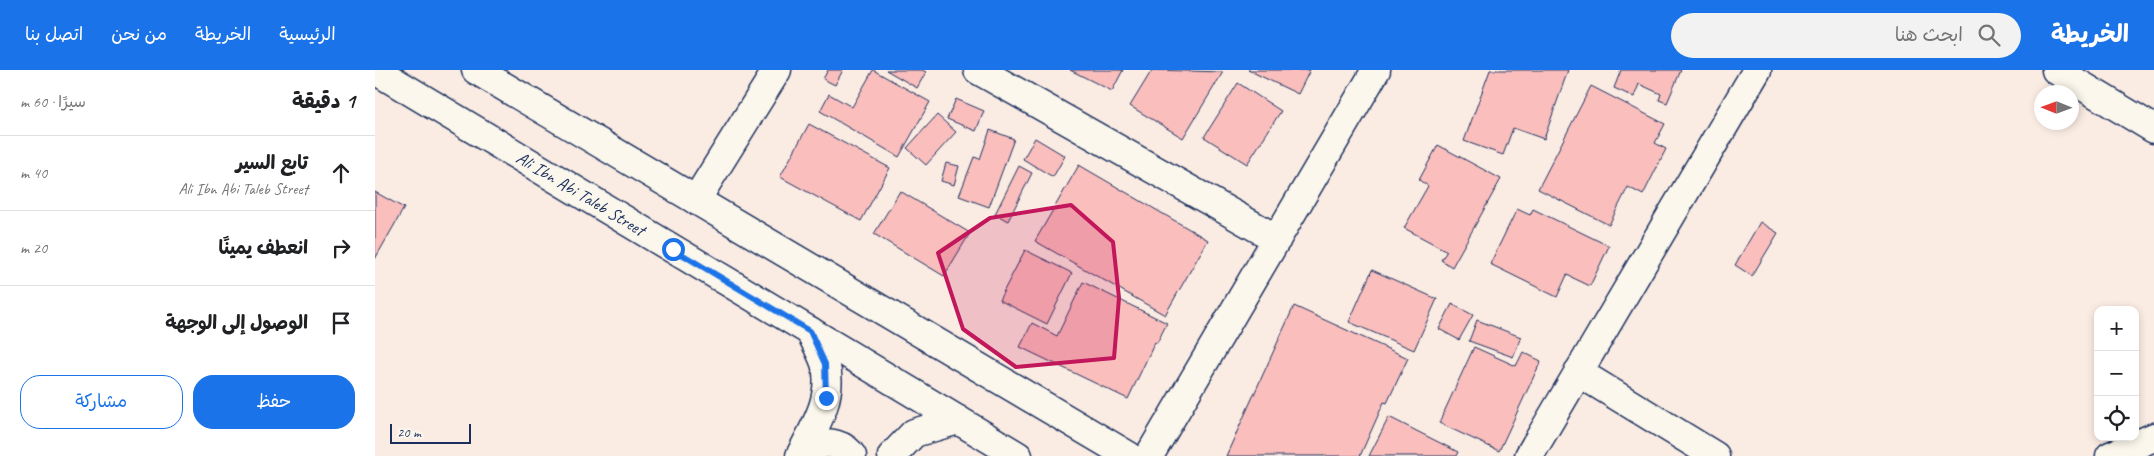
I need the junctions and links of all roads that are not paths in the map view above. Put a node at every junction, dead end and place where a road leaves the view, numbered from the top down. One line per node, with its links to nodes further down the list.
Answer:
1 (375, 70): 11 (street, Ali Ibn Abi Taleb Street)
2 (476, 70): 9 (street)
3 (777, 70): 9 (street)
4 (978, 70): 10 (street)
5 (1376, 70): 10 (street)
6 (1757, 70): 12 (street)
7 (2056, 70): 8 (street)
8 (2154, 129)
9 (696, 200): 19 (street)
10 (1277, 239): 20 (street)
11 (810, 331): 13 (street, Ali Ibn Abi Taleb Street); 15 (street)
12 (1578, 372): 21 (street); 22 (street)
13 (958, 420): 17 (street); 18 (street, Ali Ibn Abi Taleb Street)
14 (2154, 437): 23 (street)
15 (802, 456): 16 (street)
16 (852, 456)
17 (892, 456)
18 (1018, 456)
19 (1129, 456)
20 (1149, 456)
21 (1529, 456)
22 (1715, 456)
23 (2110, 456)

